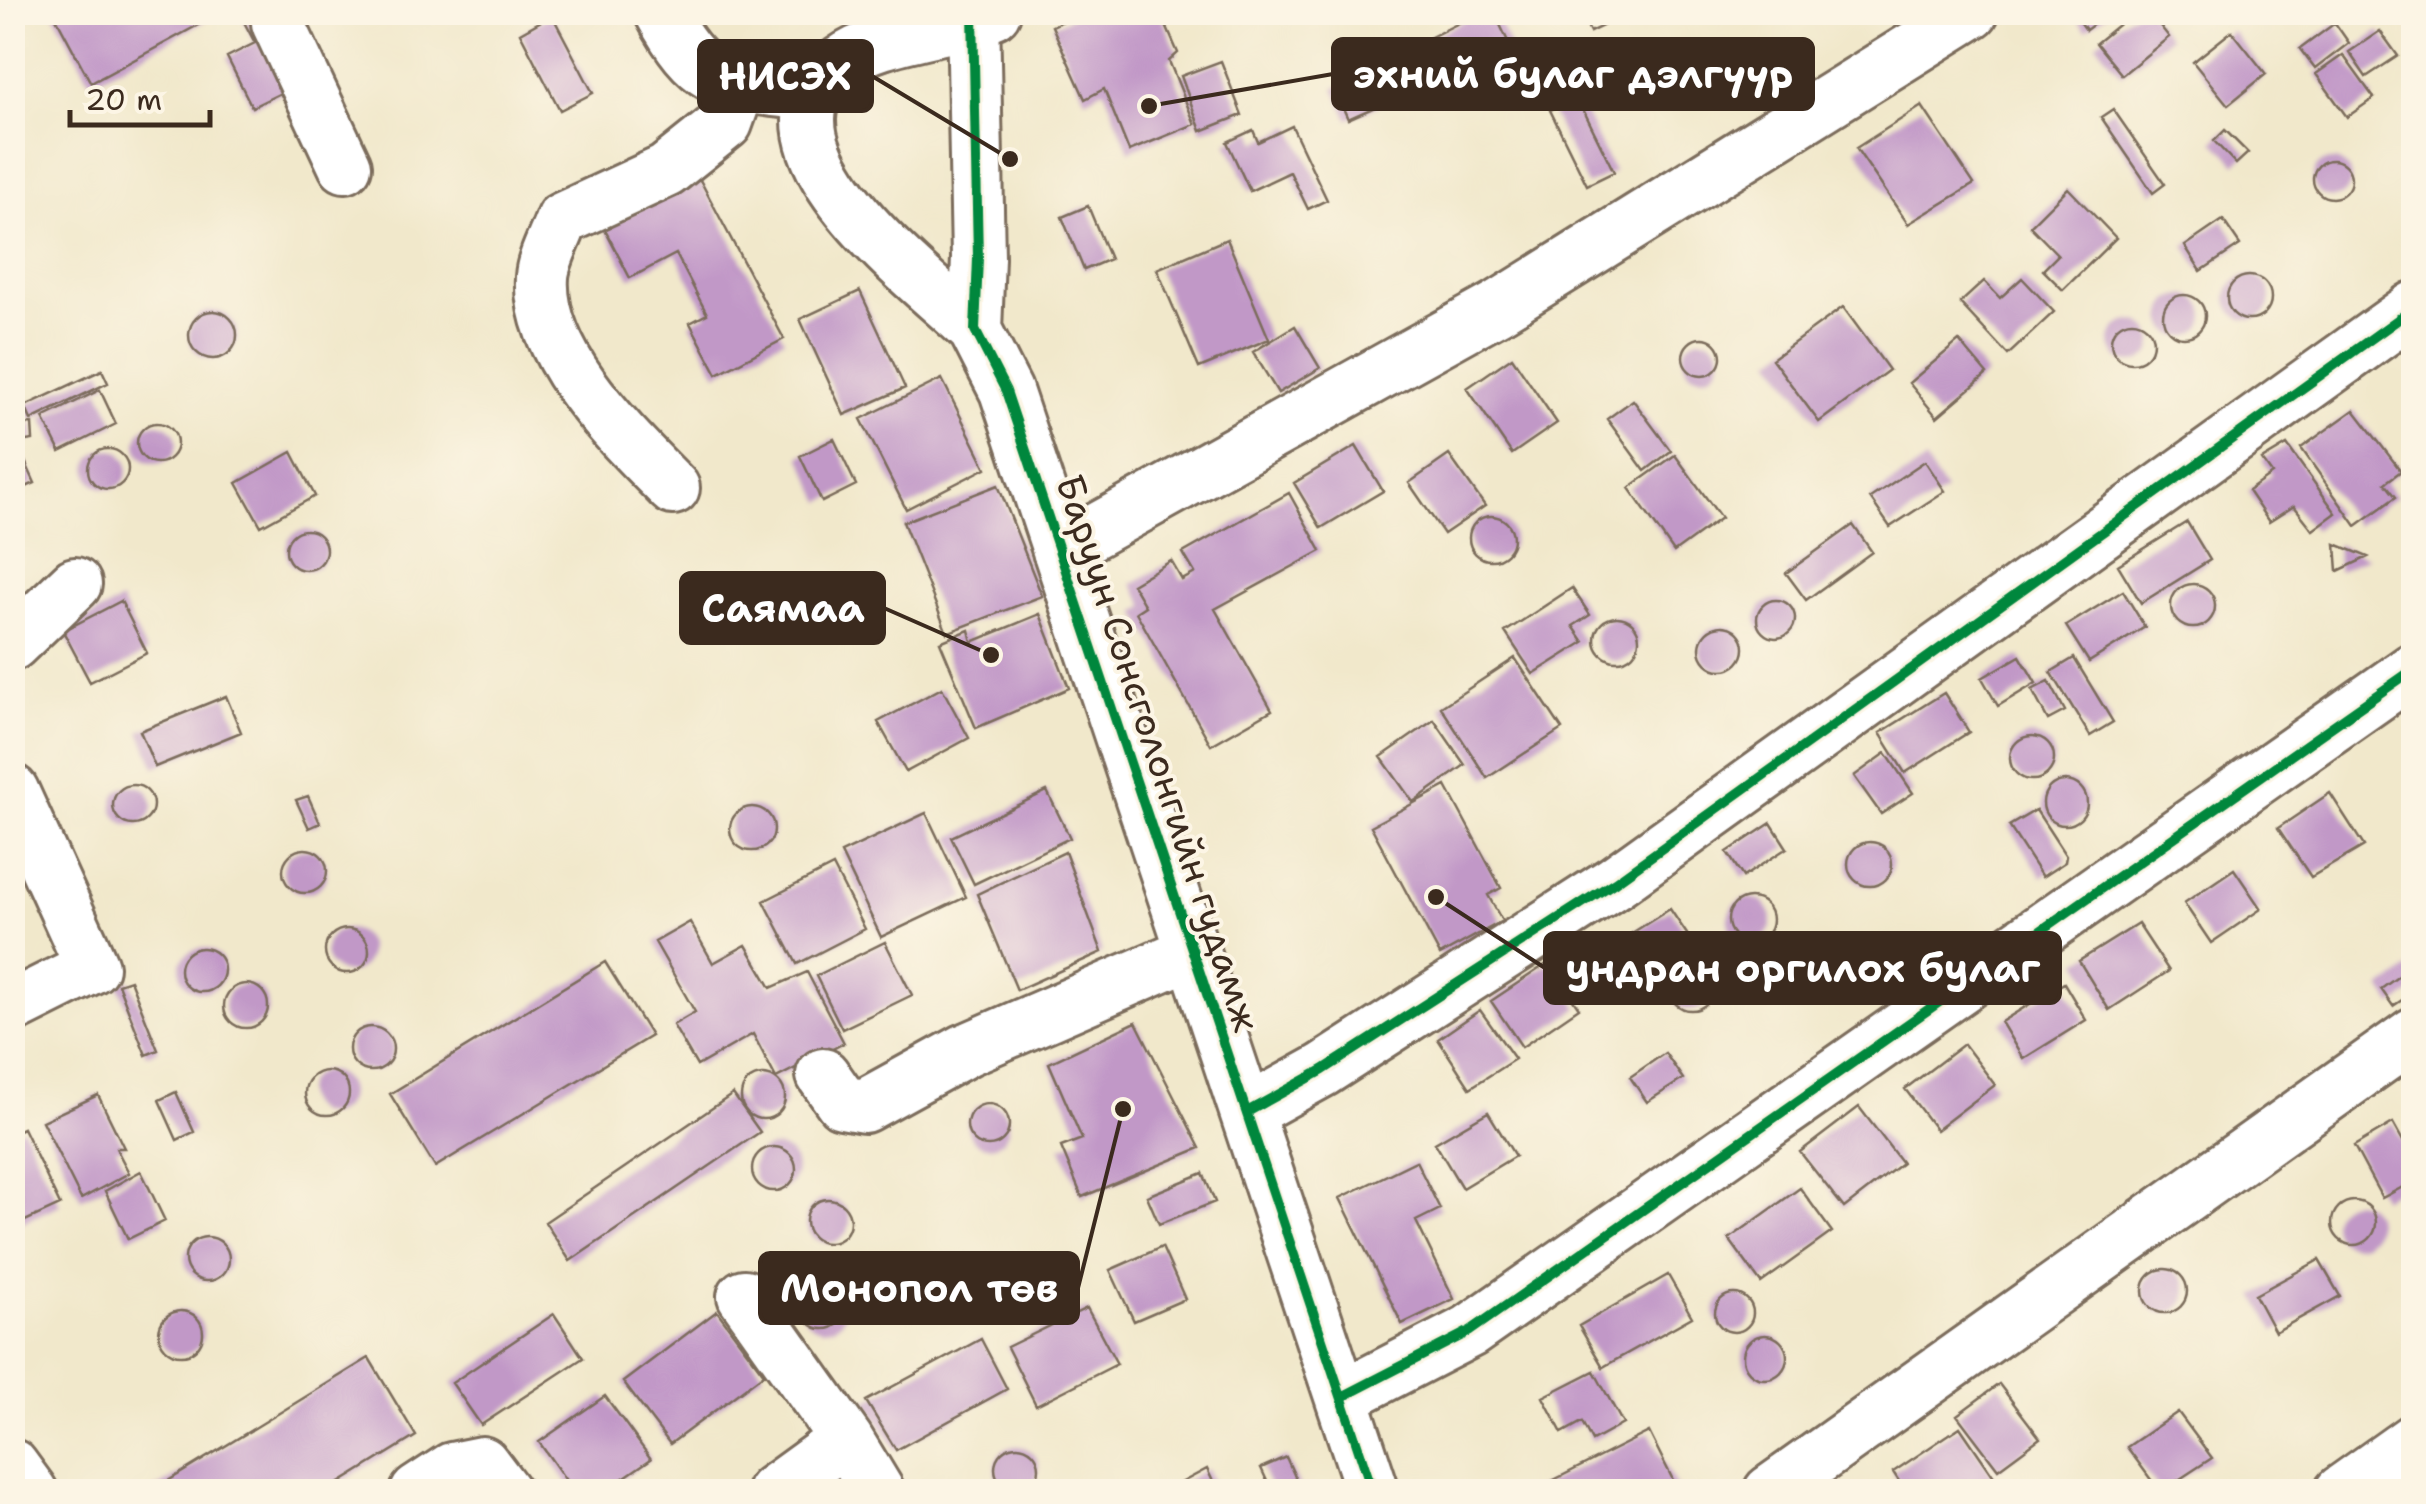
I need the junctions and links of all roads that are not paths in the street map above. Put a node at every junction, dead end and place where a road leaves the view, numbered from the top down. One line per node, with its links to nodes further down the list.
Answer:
1 (282, 12): 7 (street)
2 (662, 12): 5 (street)
3 (1972, 12): 11 (street)
4 (980, 16): 6 (street); 9 (street, Баруун Сонсголонгийн гудамж)
5 (740, 84): 6 (street); 10 (street)
6 (814, 95): 9 (street)
7 (345, 166)
8 (2414, 308): 20 (street)
9 (975, 330): 11 (street, Баруун Сонсголонгийн гудамж)
10 (672, 488)
11 (1059, 551): 16 (street, Баруун Сонсголонгийн гудамж)
12 (75, 584): 13 (street)
13 (12, 644)
14 (2414, 669): 22 (street)
15 (12, 791): 17 (street)
16 (1192, 952): 19 (street); 20 (street, Баруун Сонсголонгийн гудамж)
17 (12, 1007)
18 (2414, 1034): 32 (street)
19 (823, 1075)
20 (1247, 1112): 22 (street, Баруун Сонсголонгийн гудамж)
21 (744, 1296): 23 (street)
22 (1342, 1397): 31 (street, Баруун Сонсголонгийн гудамж)
23 (846, 1439): 29 (street); 30 (street)
24 (2414, 1440): 33 (street)
25 (12, 1466): 26 (street)
26 (31, 1492)
27 (417, 1492): 28 (street)
28 (504, 1492)
29 (774, 1492)
30 (878, 1492)
31 (1373, 1492)
32 (1770, 1492)
33 (2341, 1492)

